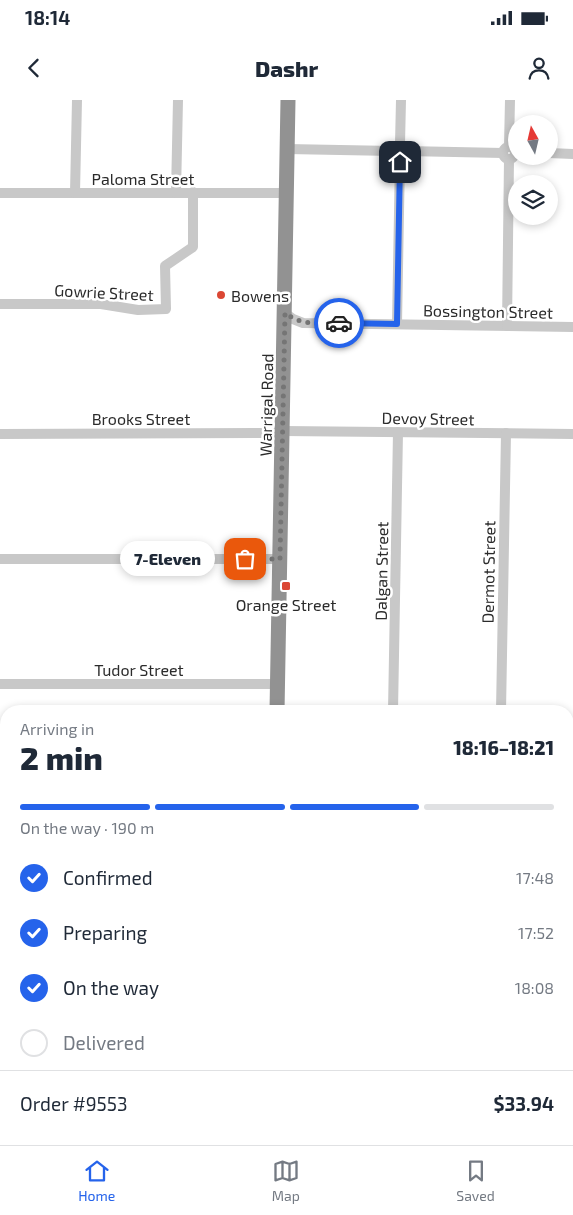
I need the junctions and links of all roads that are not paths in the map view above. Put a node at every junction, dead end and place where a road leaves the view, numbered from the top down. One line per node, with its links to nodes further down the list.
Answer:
1 (77, 100): 13 (street)
2 (178, 100): 17 (street)
3 (288, 100): 7 (highway, Warrigal Road)
4 (400, 100): 8 (street)
5 (510, 100): 6 (street)
6 (510, 115)
7 (287, 150): 8 (street); 15 (highway, Warrigal Road)
8 (400, 151): 9 (street); 20 (street)
9 (508, 153)
10 (558, 153): 11 (street)
11 (573, 154)
12 (511, 165): 21 (street)
13 (75, 192): 16 (street, Paloma Street); 17 (street, Paloma Street)
14 (193, 192): 15 (street, Paloma Street); 17 (street, Paloma Street); 18 (street, Gowrie Street)
15 (287, 192): 19 (highway, Warrigal Road)
16 (0, 193)
17 (176, 193)
18 (0, 304)
19 (285, 313): 20 (street, Bossington Street); 23 (highway, Warrigal Road)
20 (397, 324): 21 (street, Bossington Street)
21 (507, 326): 22 (street, Bossington Street)
22 (573, 327)
23 (283, 432): 24 (street, Devoy Street); 25 (street, Brooks Street); 29 (highway, Warrigal Road)
24 (398, 432): 26 (street, Devoy Street); 33 (street, Dalgan Street)
25 (0, 434)
26 (506, 434): 27 (street, Devoy Street); 34 (street, Dermot Street)
27 (573, 434)
28 (0, 559): 29 (street)
29 (280, 559): 31 (highway, Warrigal Road)
30 (0, 684): 31 (street, Tudor Street)
31 (278, 684): 32 (highway, Warrigal Road)
32 (277, 705)
33 (393, 705)
34 (501, 705)

